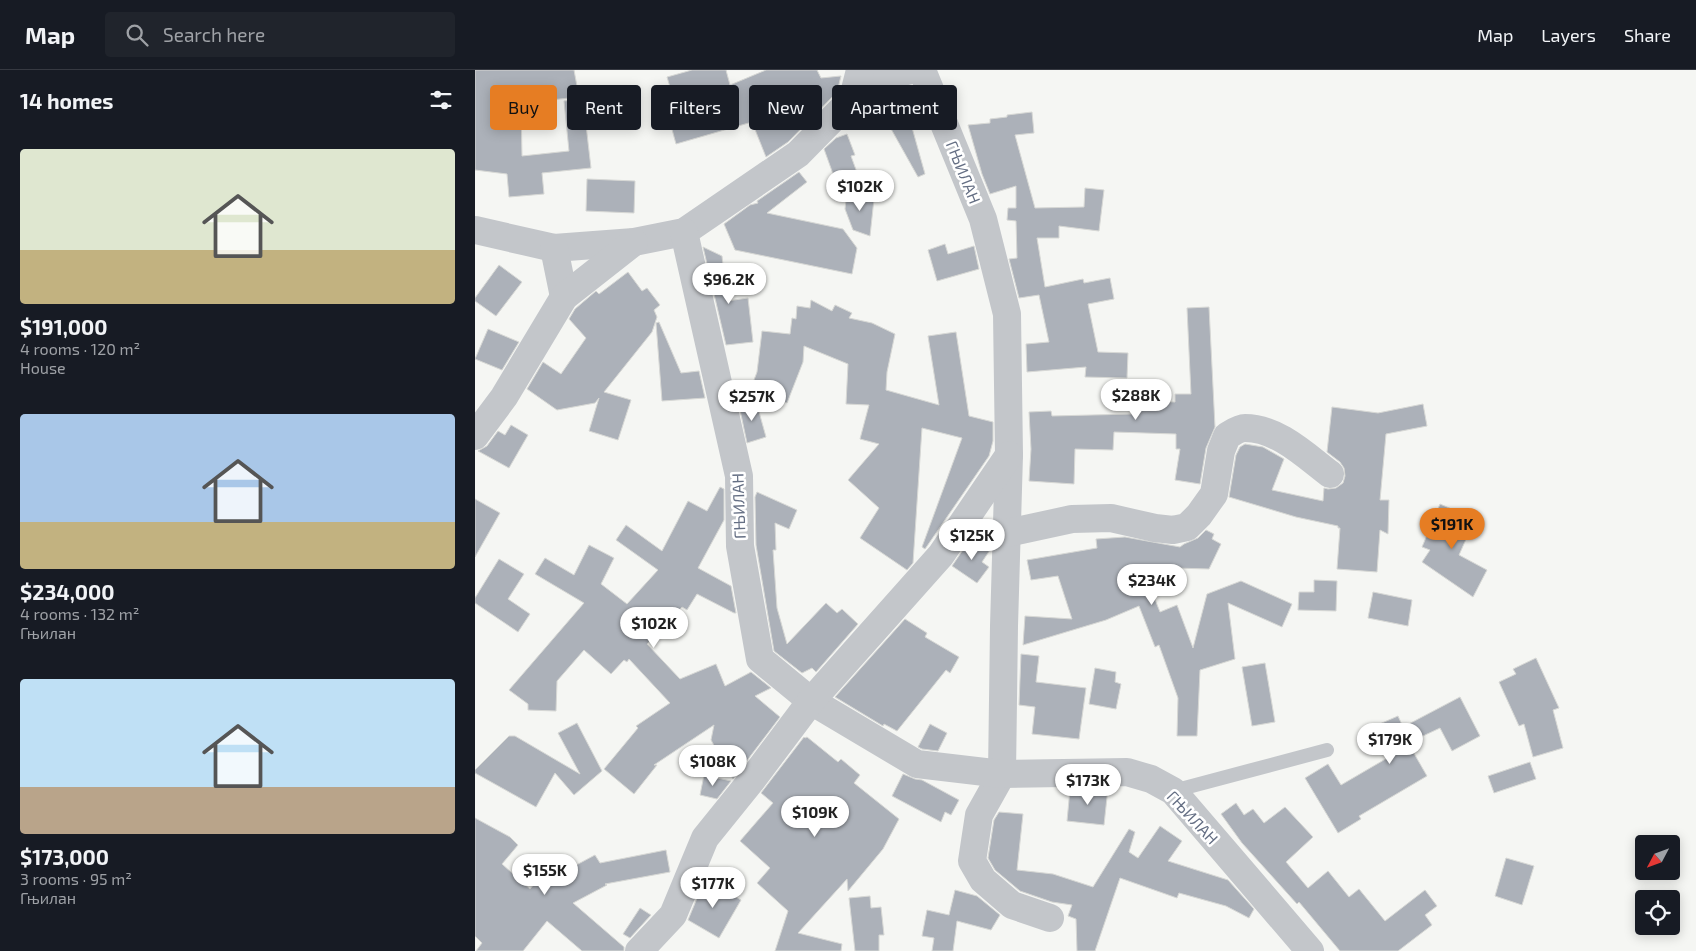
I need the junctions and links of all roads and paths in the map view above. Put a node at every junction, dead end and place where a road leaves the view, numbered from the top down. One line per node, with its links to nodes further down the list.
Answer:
1 (860, 70): 4 (street)
2 (911, 70): 5 (street)
3 (922, 70): 13 (street, ГЊИЛАН)
4 (856, 85)
5 (874, 85)
6 (832, 119): 8 (street)
7 (475, 230): 10 (street)
8 (684, 232): 9 (street); 16 (street, ГЊИЛАН)
9 (634, 242): 10 (street); 11 (street)
10 (554, 248): 11 (street)
11 (564, 297): 12 (street)
12 (475, 436)
13 (1009, 455): 15 (street, ГЊИЛАН); 16 (street)
14 (1331, 474): 15 (street)
15 (1007, 533): 18 (street, ГЊИЛАН)
16 (811, 701): 18 (street, ГЊИЛАН); 21 (street)
17 (1327, 750): 19 (lane)
18 (1002, 774): 19 (street, ГЊИЛАН); 20 (street, ГЊИЛАН)
19 (1173, 792): 22 (street, ГЊИЛАН)
20 (1050, 918)
21 (639, 951)
22 (1310, 951)

